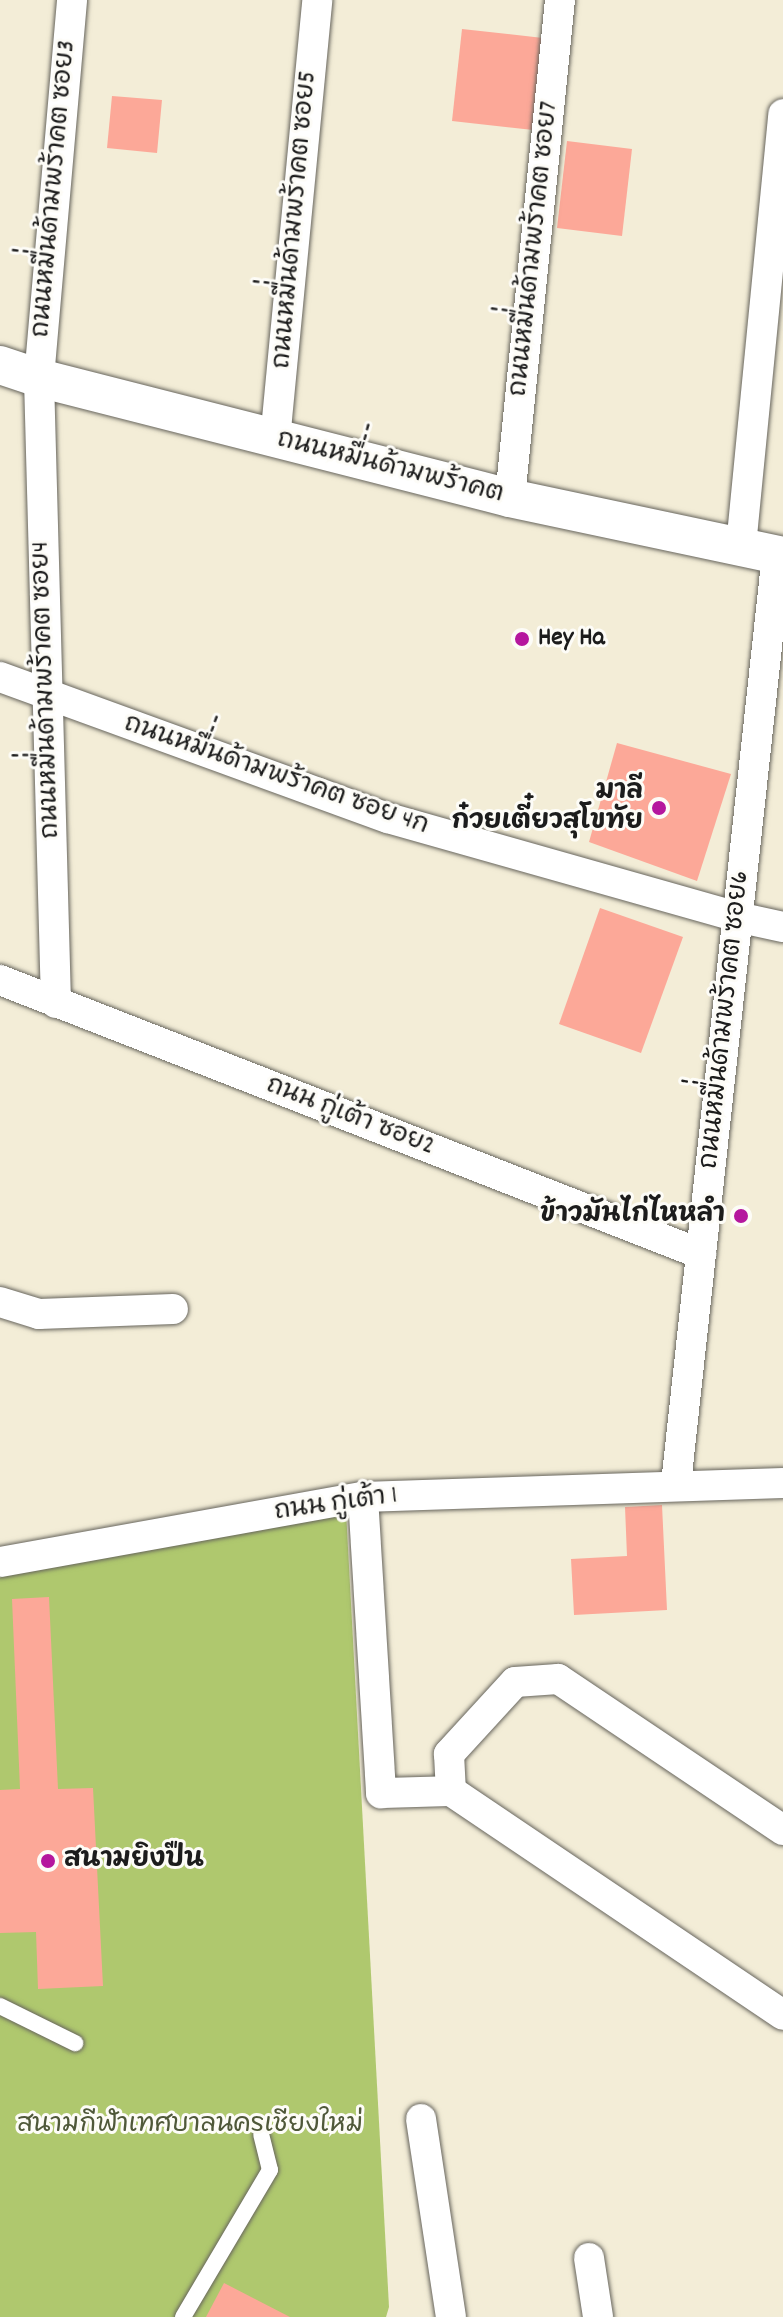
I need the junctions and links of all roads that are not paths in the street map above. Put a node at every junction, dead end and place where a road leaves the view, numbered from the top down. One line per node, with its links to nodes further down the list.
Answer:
1 (72, 0): 6 (street, ถนนหมื่่นด้ามพร้าคต ซอย3)
2 (317, 0): 7 (street, ถนนหมื่่นด้ามพร้าคต ซอย5)
3 (560, 0): 8 (street, ถนนหมื่่นด้ามพร้าคต ซอย7)
4 (783, 114): 9 (street, ถนนหมื่่นด้ามพร้าคต ซอย6)
5 (0, 365): 6 (street, ถนนหมื่่นด้ามพร้าคต)
6 (39, 378): 7 (street, ถนนหมื่่นด้ามพร้าคต); 11 (street, ถนนหมื่่นด้ามพร้าคต ซอย4)
7 (275, 440): 8 (street, ถนนหมื่่นด้ามพร้าคต)
8 (510, 498): 9 (street, ถนนหมื่่นด้ามพร้าคต)
9 (767, 553): 12 (street, ถนนหมื่่นด้ามพร้าคต ซอย6)
10 (0, 677): 11 (street, ถนนหมื่่นด้ามพร้าคต ซอย 4ก)
11 (46, 696): 12 (street, ถนนหมื่่นด้ามพร้าคต ซอย 4ก); 15 (street, ถนนหมื่่นด้ามพร้าคต ซอย4)
12 (737, 917): 13 (street, ถนนหมื่่นด้ามพร้าคต ซอย 4ก); 16 (street, ถนนหมื่่นด้ามพร้าคต ซอย6)
13 (783, 927)
14 (0, 980): 15 (street, ถนน กู่เต้า ซอย2)
15 (56, 1003): 16 (street, ถนน กู่เต้า ซอย2)
16 (701, 1254): 20 (street, ถนนหมื่่นด้ามพร้าคต ซอย6)
17 (0, 1302): 18 (street)
18 (173, 1309)
19 (783, 1483): 20 (street, ถนน กู่เต้า 1)
20 (676, 1484): 21 (street, ถนน กู่เต้า 1)
21 (363, 1497): 22 (street, ถนน กู่เต้า 1); 23 (street)
22 (0, 1562)
23 (451, 1791): 24 (street); 26 (street)
24 (783, 1830)
25 (0, 2006): 27 (lane)
26 (783, 2015)
27 (75, 2043)
28 (421, 2119): 32 (street)
29 (261, 2135): 31 (lane)
30 (589, 2258): 33 (street)
31 (183, 2317)
32 (451, 2317)
33 (598, 2317)

